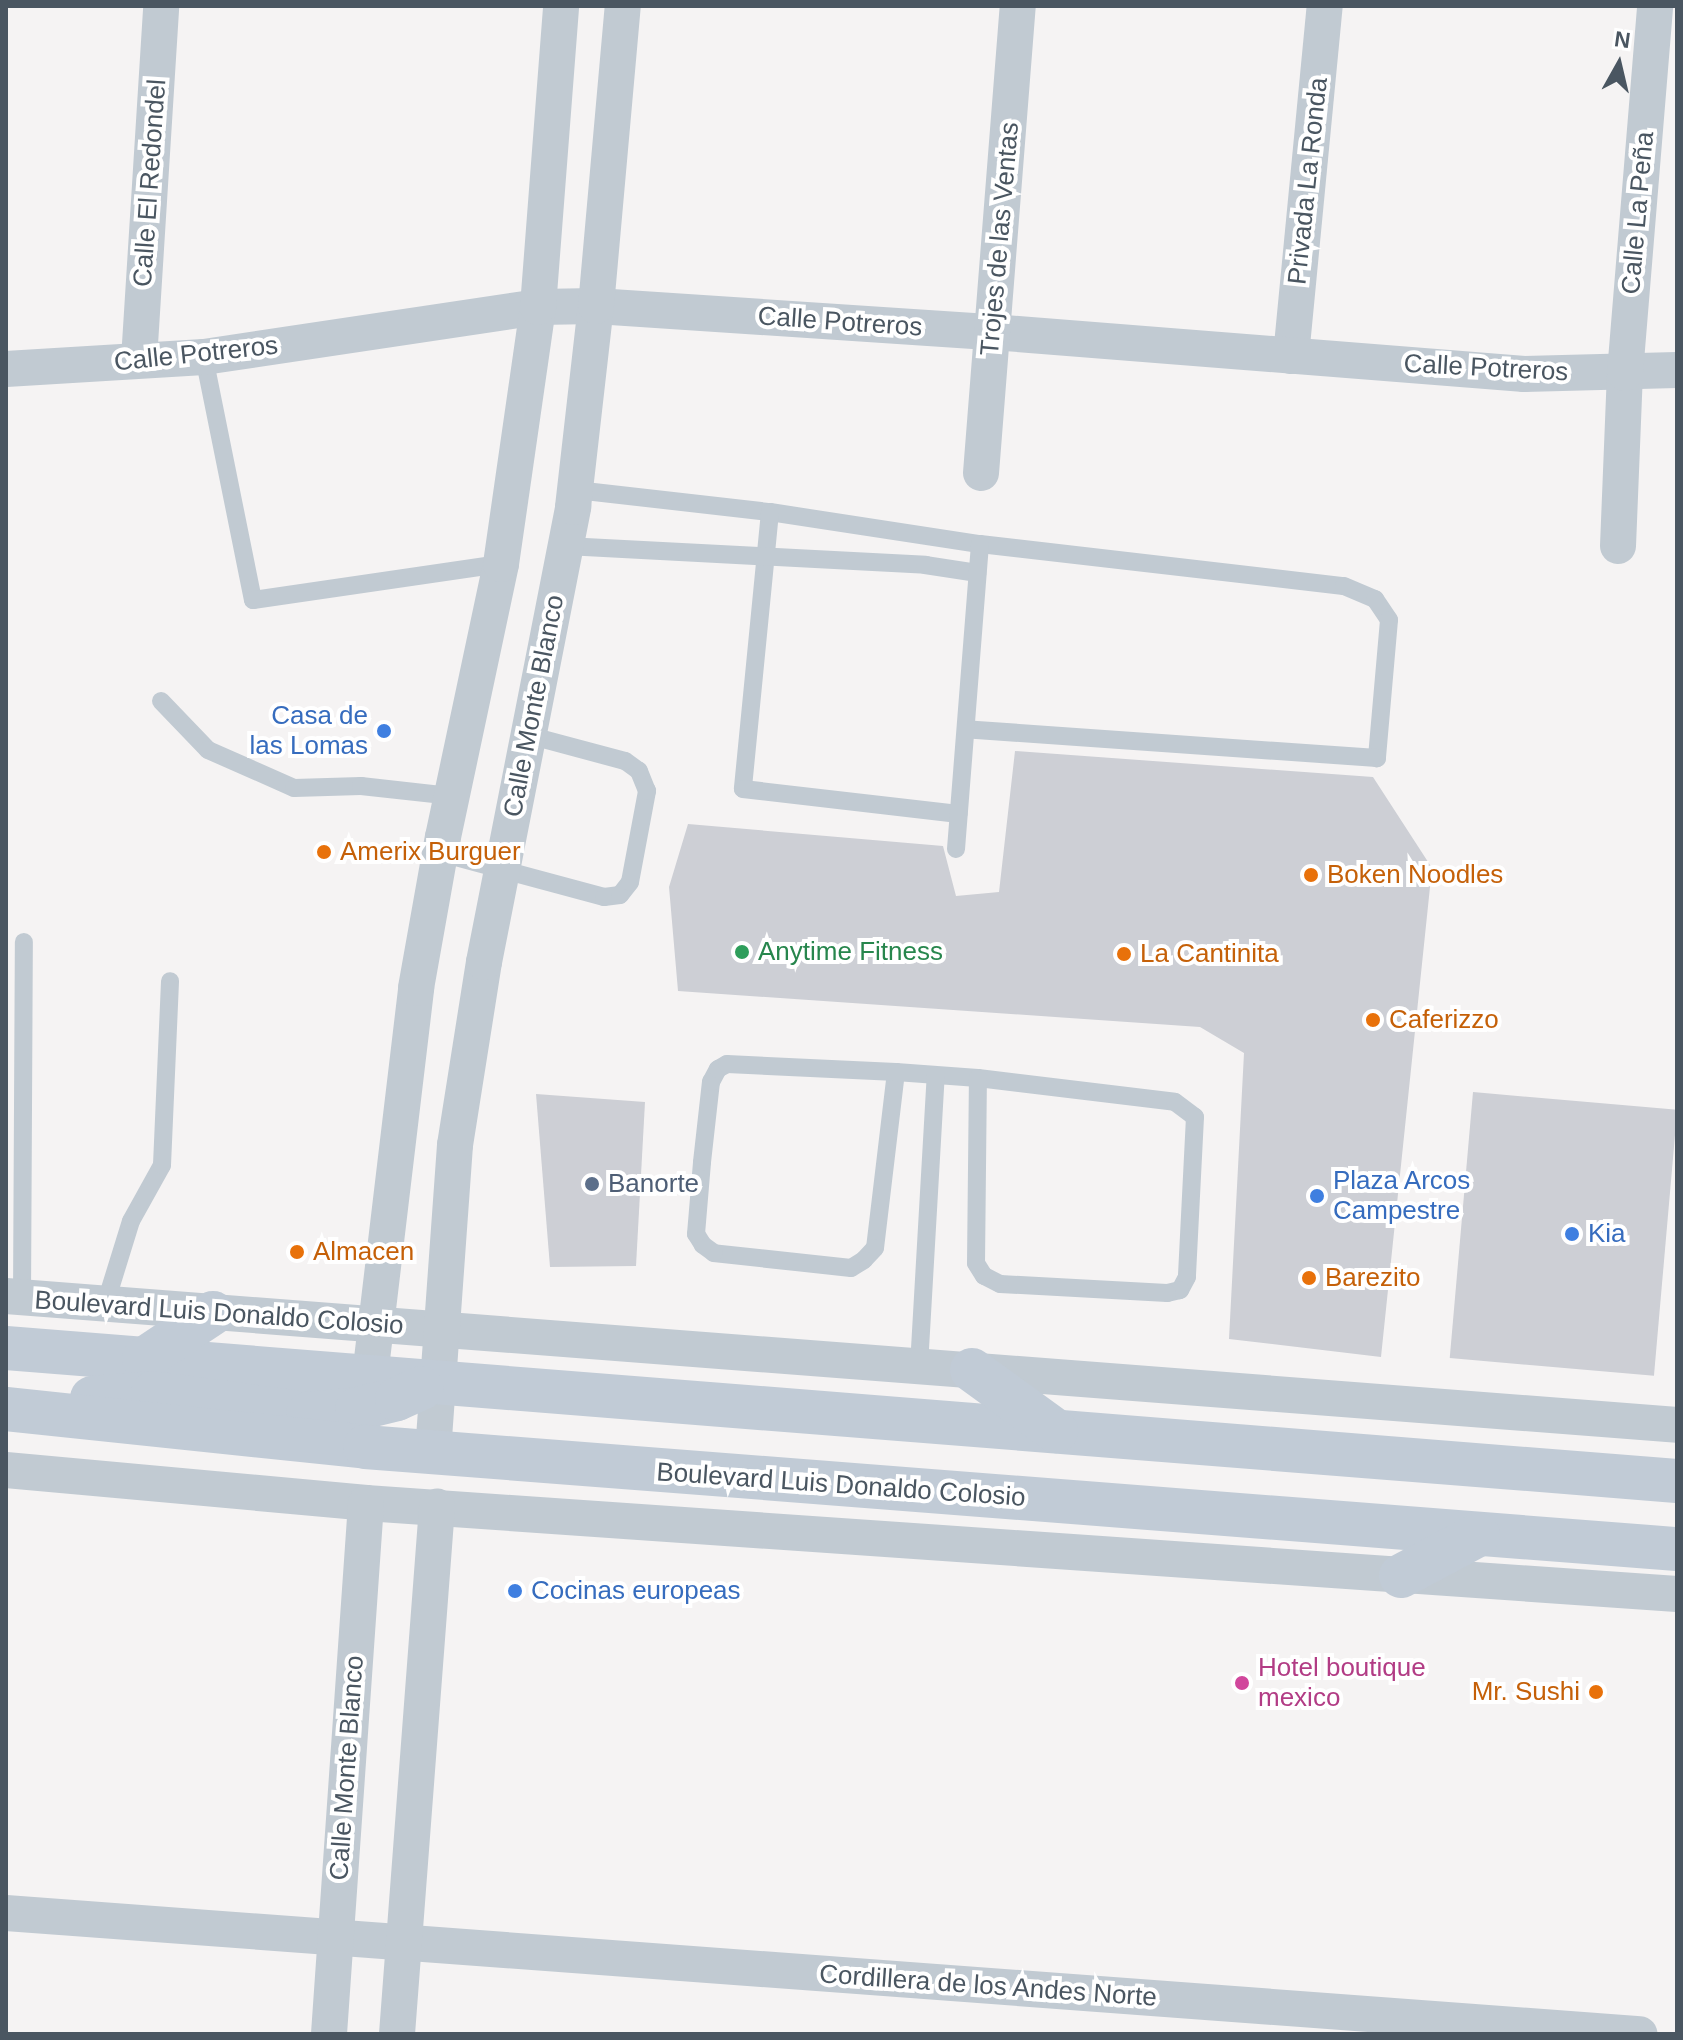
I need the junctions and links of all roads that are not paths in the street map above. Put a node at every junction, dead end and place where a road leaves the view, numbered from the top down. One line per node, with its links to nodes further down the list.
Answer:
1 (161, 6): 12 (street, Calle El Redondel)
2 (561, 6): 8 (street)
3 (623, 6): 7 (street, Calle Monte Blanco)
4 (1018, 6): 9 (street, Trojes de las Ventas)
5 (1325, 6): 10 (street, Privada La Ronda)
6 (1655, 6): 15 (street, Calle La Peña)
7 (596, 306): 8 (street, Calle Potreros); 9 (street, Calle Potreros); 17 (street, Calle Monte Blanco)
8 (538, 307): 11 (street, Calle Potreros); 23 (street)
9 (992, 332): 10 (street, Calle Potreros); 16 (street, Trojes de las Ventas)
10 (1291, 356): 15 (street, Calle Potreros)
11 (204, 357): 12 (street, Calle Potreros); 23 (lane)
12 (139, 360): 13 (street, Calle Potreros)
13 (6, 369)
14 (1677, 370): 15 (street, Calle Potreros)
15 (1625, 373): 21 (street, Calle La Peña)
16 (981, 473)
17 (576, 490): 18 (lane); 20 (street, Calle Monte Blanco)
18 (770, 512): 19 (lane); 22 (lane)
19 (980, 544): 24 (lane); 26 (lane)
20 (566, 546): 22 (lane); 27 (street, Calle Monte Blanco)
21 (1618, 546)
22 (765, 557): 24 (lane); 29 (lane)
23 (501, 564): 28 (street)
24 (977, 573): 26 (lane)
25 (161, 701): 28 (lane)
26 (966, 729): 29 (lane)
27 (528, 735): 32 (street, Calle Monte Blanco); 32 (lane)
28 (452, 796): 31 (street)
29 (959, 814): 30 (lane)
30 (956, 849)
31 (441, 853): 32 (lane); 41 (street)
32 (503, 868): 42 (street, Calle Monte Blanco)
33 (24, 942): 38 (lane)
34 (170, 981): 39 (lane)
35 (896, 1072): 35 (lane); 36 (lane)
36 (936, 1075): 37 (lane); 45 (lane)
37 (978, 1078): 37 (lane)
38 (14, 1297): 39 (street, Boulevard Luis Donaldo Colosio)
39 (105, 1305): 40 (street, Boulevard Luis Donaldo Colosio)
40 (213, 1313): 41 (street, Boulevard Luis Donaldo Colosio); 44 (main road)
41 (375, 1325): 42 (street, Boulevard Luis Donaldo Colosio); 49 (street)
42 (440, 1329): 45 (street, Boulevard Luis Donaldo Colosio); 47 (street, Calle Monte Blanco)
43 (6, 1348): 44 (main road, Boulevard Luis Donaldo Colosio)
44 (144, 1359): 49 (main road, Boulevard Luis Donaldo Colosio)
45 (919, 1366): 46 (street, Boulevard Luis Donaldo Colosio)
46 (972, 1370): 50 (street, Boulevard Luis Donaldo Colosio); 51 (main road)
47 (436, 1382): 49 (main road, Boulevard Luis Donaldo Colosio); 51 (main road, Boulevard Luis Donaldo Colosio); 52 (street, Calle Monte Blanco)
48 (6, 1406): 49 (main road, Boulevard Luis Donaldo Colosio)
49 (367, 1410): 52 (main road, Boulevard Luis Donaldo Colosio)
50 (1677, 1425)
51 (1056, 1431): 54 (main road, Boulevard Luis Donaldo Colosio)
52 (433, 1452): 57 (main road, Boulevard Luis Donaldo Colosio)
53 (6, 1470): 55 (street, Boulevard Luis Donaldo Colosio)
54 (1677, 1481)
55 (366, 1503): 56 (street, Boulevard Luis Donaldo Colosio); 62 (street, Calle Monte Blanco)
56 (437, 1507): 59 (street, Boulevard Luis Donaldo Colosio); 63 (street)
57 (1478, 1535): 58 (main road, Boulevard Luis Donaldo Colosio); 59 (main road)
58 (1677, 1549)
59 (1401, 1576): 60 (street, Boulevard Luis Donaldo Colosio)
60 (1677, 1594)
61 (6, 1913): 62 (street, Cordillera de los Andes Norte)
62 (335, 1937): 63 (street, Cordillera de los Andes Norte); 64 (street, Calle Monte Blanco)
63 (404, 1942): 65 (street); 66 (street, Cordillera de los Andes Norte)
64 (329, 2034)
65 (397, 2034)
66 (1640, 2034)

